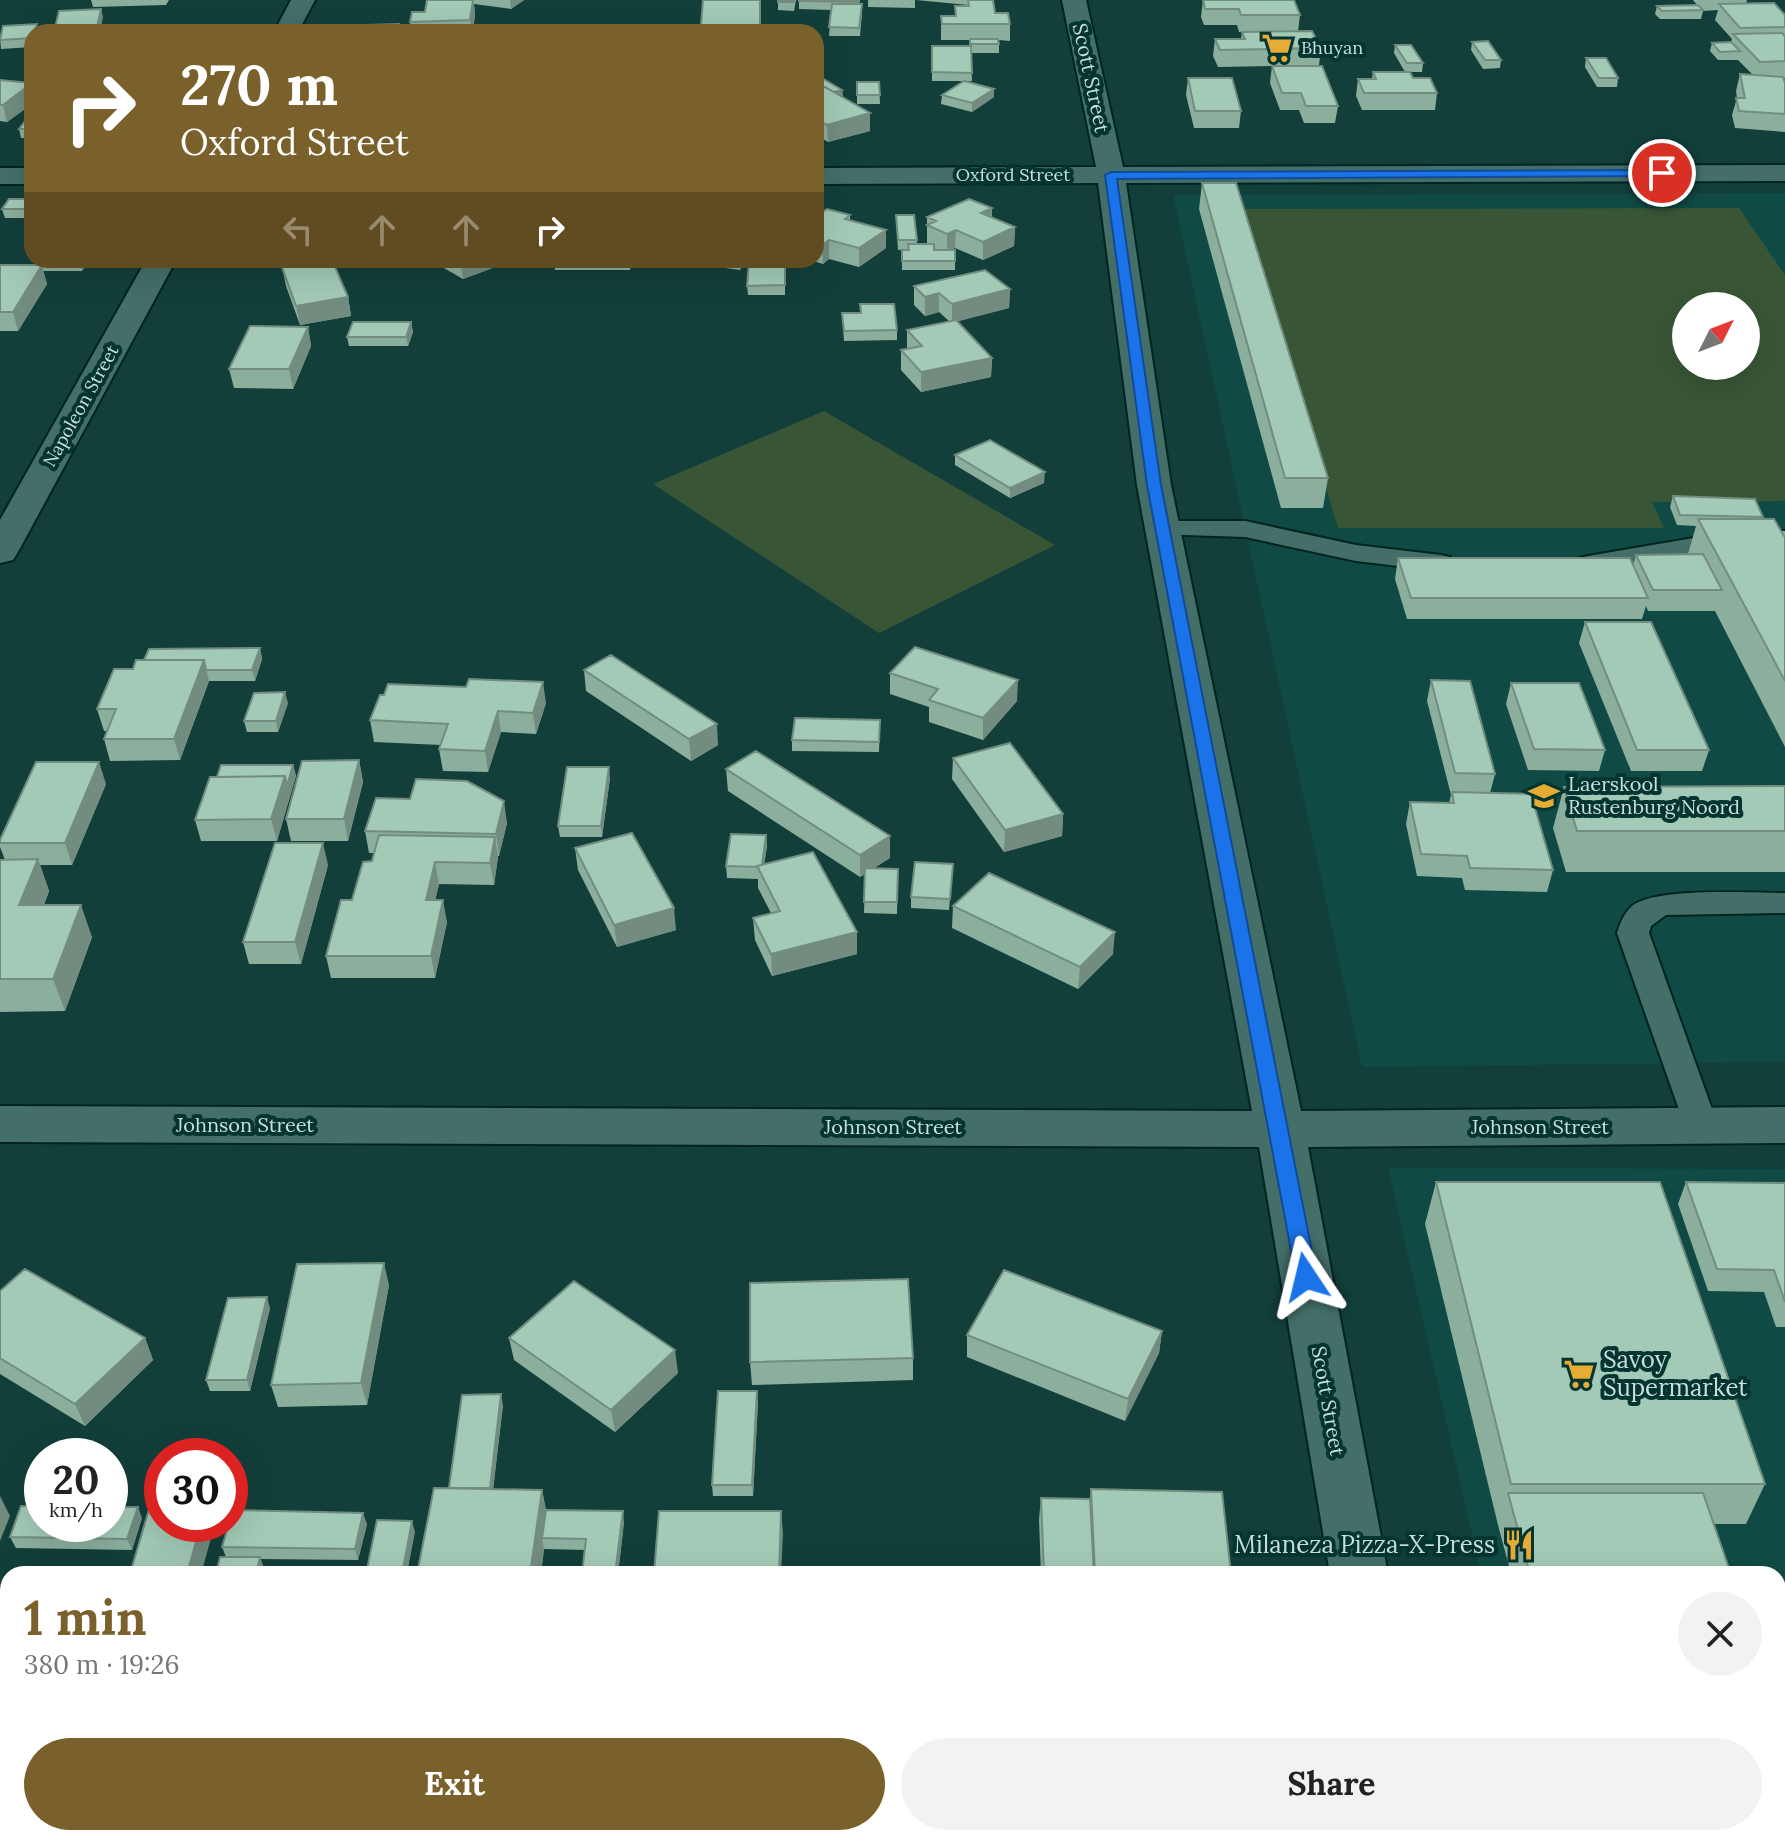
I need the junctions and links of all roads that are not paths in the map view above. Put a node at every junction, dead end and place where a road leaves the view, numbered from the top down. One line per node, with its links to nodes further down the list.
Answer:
1 (303, 0): 3 (street)
2 (1074, 0): 5 (street, Scott Street)
3 (290, 24)
4 (1785, 173): 5 (street, Oxford Street)
5 (1111, 175): 8 (street, Oxford Street); 10 (street, Scott Street)
6 (0, 176): 7 (street)
7 (24, 176)
8 (824, 176)
9 (157, 268): 12 (street, Napoleon Street)
10 (1164, 529): 13 (lane); 19 (street, Scott Street)
11 (1785, 539): 14 (lane)
12 (0, 552)
13 (1469, 564)
14 (1555, 565)
15 (1785, 903): 18 (lane)
16 (0, 1124): 19 (street, Johnson Street)
17 (1785, 1125): 18 (street, Johnson Street)
18 (1700, 1126): 19 (street, Johnson Street)
19 (1280, 1129): 20 (street, Scott Street)
20 (1358, 1566)

